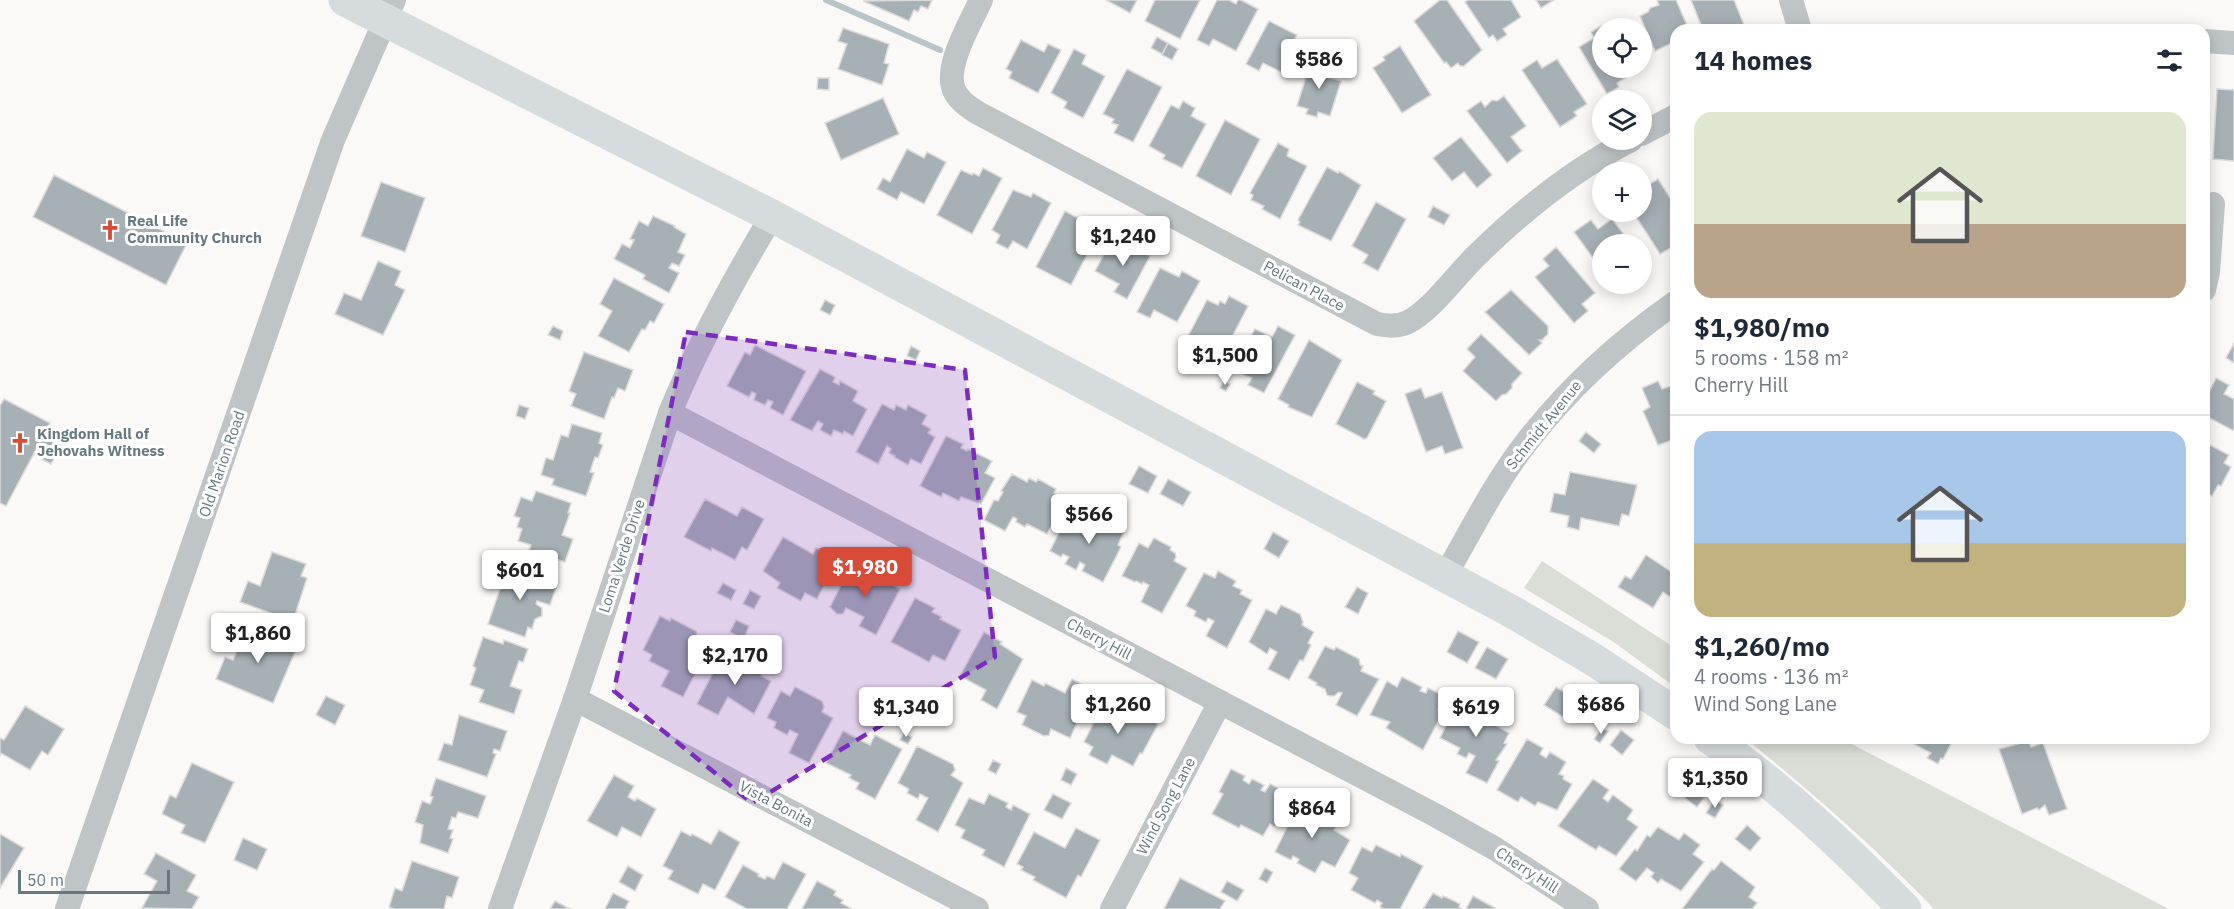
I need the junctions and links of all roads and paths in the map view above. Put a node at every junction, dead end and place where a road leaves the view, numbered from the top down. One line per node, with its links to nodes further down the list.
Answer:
1 (345, 0): 4 (main road)
2 (981, 0): 10 (street, Pelican Place)
3 (1791, 0): 5 (street)
4 (389, 10): 12 (main road); 21 (street, Old Marion Road)
5 (1798, 24)
6 (2210, 41): 7 (street)
7 (2234, 43)
8 (1670, 119): 9 (street)
9 (1652, 128)
10 (1614, 150)
11 (2217, 205): 13 (street)
12 (772, 216): 15 (street, Loma Verde Drive); 16 (main road)
13 (2210, 257)
14 (1670, 306): 16 (street, Schmidt Avenue)
15 (670, 413): 17 (street, Loma Verde Drive); 18 (street, Cherry Hill)
16 (1445, 576): 19 (main road)
17 (575, 699): 22 (street, Loma Verde Drive); 23 (street, Vista Bonita)
18 (1220, 702): 24 (street, Wind Song Lane); 25 (street, Cherry Hill)
19 (1670, 710)
20 (1719, 744): 26 (main road)
21 (67, 909)
22 (500, 909)
23 (977, 909)
24 (1112, 909)
25 (1587, 909)
26 (1905, 909)

